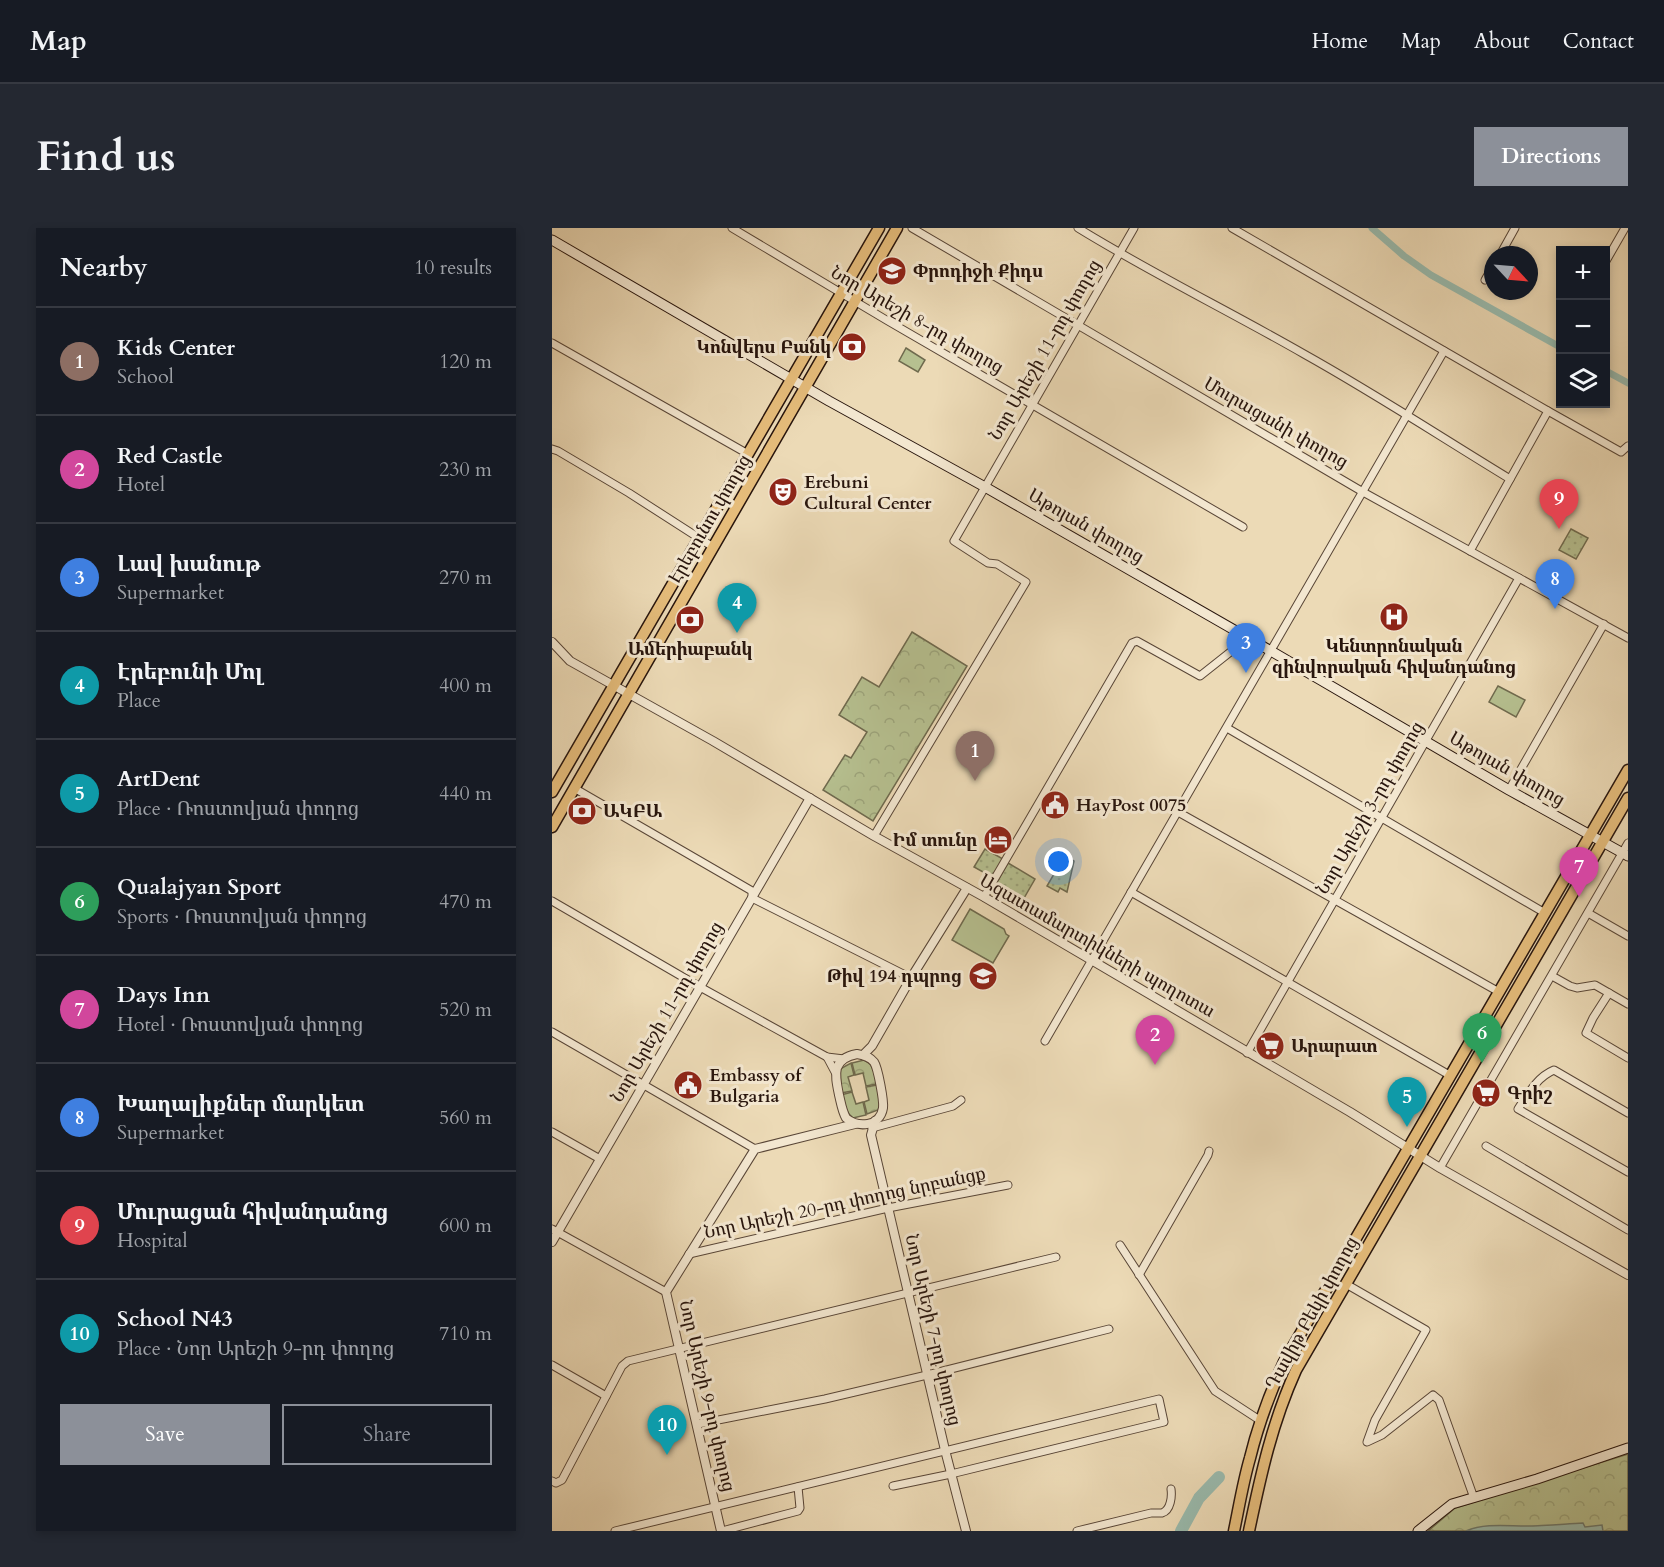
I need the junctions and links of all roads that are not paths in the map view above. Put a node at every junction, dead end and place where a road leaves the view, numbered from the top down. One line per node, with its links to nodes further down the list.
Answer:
1 (732, 228): 14 (street, Նոր Արեշի 8-րդ փողոց)
2 (879, 228): 14 (main road, Էրեբունու փողոց)
3 (897, 228): 15 (main road, Էրեբունու փողոց)
4 (912, 228): 16 (street, Մուրացանի փողոց)
5 (1078, 228): 13 (street)
6 (1134, 228): 13 (street, Նոր Արեշի 11-րդ փողոց)
7 (1232, 228): 18 (street)
8 (1515, 228): 11 (street)
9 (1625, 228): 12 (street)
10 (552, 240): 19 (main road, Աթոյան փողոց)
11 (1505, 246)
12 (1610, 253)
13 (1119, 254): 16 (street, Նոր Արեշի 11-րդ փողոց); 23 (street)
14 (841, 293): 15 (street, Նոր Արեշի 8-րդ փողոց); 19 (main road, Էրեբունու փողոց)
15 (855, 302): 20 (main road, Էրեբունու փողոց); 21 (street, Նոր Արեշի 8-րդ փողոց)
16 (1078, 326): 21 (street, Նոր Արեշի 11-րդ փողոց); 29 (street, Մուրացանի փողոց)
17 (552, 343): 26 (street)
18 (1444, 351): 22 (street); 23 (street)
19 (791, 379): 20 (main road, Աթոյան փողոց); 26 (main road, Էրեբունու փողոց)
20 (805, 387): 28 (main road, Աթոյան փողոց); 32 (main road, Էրեբունու փողոց)
21 (1032, 405): 28 (street, Նոր Արեշի 11-րդ փողոց); 30 (street, Նոր Արեշի 8-րդ փողոց)
22 (1548, 411): 24 (street); 27 (street)
23 (1407, 416): 27 (street); 29 (street)
24 (1628, 446)
25 (552, 449): 31 (street)
26 (748, 454): 31 (main road, Էրեբունու փողոց)
27 (1510, 479): 33 (street)
28 (985, 488): 37 (main road, Աթոյան փողոց); 55 (street, Նոր Արեշի 11-րդ փողոց)
29 (1363, 492): 33 (street, Մուրացանի փողոց); 39 (street)
30 (1243, 527)
31 (699, 538): 32 (street); 40 (main road, Էրեբունու փողոց)
32 (713, 547): 41 (main road, Էրեբունու փողոց)
33 (1470, 551): 34 (street, Մուրացանի փողոց)
34 (1520, 578): 35 (street, Մուրացանի փողոց); 43 (street, Նոր Արեշի 3-րդ փողոց)
35 (1604, 624): 36 (street, Մուրացանի փողոց); 47 (street)
36 (1628, 638)
37 (1248, 639): 39 (main road, Աթոյան փողոց); 61 (street)
38 (552, 642): 40 (street, Ազատամարտիկների պողոտա)
39 (1271, 651): 42 (street); 43 (main road, Աթոյան փողոց)
40 (614, 685): 41 (street, Ազատամարտիկների պողոտա); 45 (main road, Էրեբունու փողոց)
41 (629, 693): 46 (main road, Էրեբունու փողոց); 49 (street, Ազատամարտիկների պողոտա)
42 (1227, 728): 51 (street); 52 (street)
43 (1425, 741): 47 (main road, Աթոյան փողոց); 52 (street, Նոր Արեշի 3-րդ փողոց)
44 (1628, 770): 54 (main road, Դավիթ Բեկի փողոց)
45 (555, 780): 48 (main road, Էրեբունու փողոց)
46 (574, 788): 53 (main road, Էրեբունու փողոց); 62 (street)
47 (1509, 790): 54 (main road, Աթոյան փողոց)
48 (552, 792)
49 (810, 798): 55 (street, Ազատամարտիկների պողոտա); 62 (street, Նոր Արեշի 11-րդ փողոց)
50 (1628, 798): 56 (main road, Դավիթ Բեկի փողոց)
51 (1178, 812): 60 (street); 63 (street)
52 (1383, 817): 63 (street, Նոր Արեշի 3-րդ փողոց); 65 (street)
53 (552, 827)
54 (1590, 834): 56 (main road, Աթոյան փողոց); 65 (main road, Դավիթ Բեկի փողոց)
55 (874, 836): 59 (street, Ազատամարտիկների պողոտա)
56 (1602, 842): 58 (main road, Աթոյան փողոց); 99 (main road, Դավիթ Բեկի փողոց)
57 (1628, 843): 58 (street)
58 (1625, 855): 66 (street)
59 (967, 888): 61 (street, Ազատամարտիկների պողոտա); 70 (street)
60 (1131, 892): 68 (street); 71 (street)
61 (984, 897): 68 (street, Ազատամարտիկների պողոտա)
62 (752, 898): 70 (street); 72 (street, Նոր Արեշի 11-րդ փողոց)
63 (1335, 899): 71 (street, Նոր Արեշի 3-րդ փողոց); 73 (street)
64 (552, 901): 72 (street)
65 (1545, 913): 73 (main road, Դավիթ Բեկի փողոց)
66 (1588, 913): 67 (street); 69 (street)
67 (1628, 936)
68 (1092, 961): 77 (street); 79 (street, Ազատամարտիկների պողոտա)
69 (1552, 975): 74 (street); 101 (street)
70 (911, 978): 78 (street)
71 (1288, 981): 79 (street, Նոր Արեշի 3-րդ փողոց); 86 (street)
72 (700, 987): 81 (street); 87 (street, Նոր Արեշի 11-րդ փողոց)
73 (1499, 992): 86 (main road, Դավիթ Բեկի փողոց)
74 (1609, 993): 75 (street); 82 (street)
75 (1628, 1004)
76 (552, 1032): 87 (street)
77 (1045, 1041)
78 (872, 1046): 80 (street); 84 (street)
79 (1247, 1053): 97 (street, Ազատամարտիկների պողոտա)
80 (863, 1055): 83 (street); 84 (street)
81 (827, 1057): 83 (street); 85 (street)
82 (1628, 1058)
83 (844, 1059): 85 (street)
84 (874, 1062): 93 (street)
85 (835, 1072): 90 (street)
86 (1450, 1076): 97 (main road, Դավիթ Բեկի փողոց)
87 (644, 1085): 96 (street); 100 (street, Նոր Արեշի 11-րդ փողոց)
88 (961, 1100): 93 (street)
89 (1628, 1113): 102 (street)
90 (845, 1116): 91 (street, Նոր Արեշի 7-րդ փողոց); 92 (street)
91 (859, 1125): 92 (street); 93 (street, Նոր Արեշի 7-րդ փողոց)
92 (839, 1128): 96 (street)
93 (873, 1128): 104 (street, Նոր Արեշի 7-րդ փողոց)
94 (552, 1132): 100 (street)
95 (1486, 1146): 106 (street)
96 (755, 1149): 109 (street, Նոր Արեշի 9-րդ փողոց)
97 (1409, 1150): 99 (street, Ազատամարտիկների պողոտա); 121 (main road, Դավիթ Բեկի փողոց)
98 (1209, 1151): 111 (street)
99 (1420, 1156): 101 (street, Ազատամարտիկների պողոտա); 113 (main road, Դավիթ Բեկի փողոց)
100 (600, 1159): 105 (street, Նոր Արեշի 11-րդ փողոց)
101 (1440, 1168): 112 (street, Ազատամարտիկների պողոտա)
102 (1628, 1172)
103 (1008, 1185): 104 (street, Նոր Արեշի 20-րդ փողոց նրբանցք)
104 (888, 1208): 109 (street, Նոր Արեշի 20-րդ փողոց նրբանցք); 115 (street, Նոր Արեշի 7-րդ փողոց)
105 (555, 1230): 107 (street, Նոր Արեշի 11-րդ փողոց); 114 (street)
106 (1628, 1230)
107 (552, 1242)
108 (1120, 1245): 111 (street)
109 (689, 1254): 114 (street, Նոր Արեշի 9-րդ փողոց)
110 (1056, 1257): 115 (street)
111 (1139, 1275): 121 (street)
112 (1628, 1275)
113 (1346, 1284): 130 (street); 137 (main road, Դավիթ Բեկի փողոց)
114 (666, 1292): 117 (street, Նոր Արեշի 9-րդ փողոց)
115 (907, 1292): 117 (street); 119 (street, Նոր Արեշի 7-րդ փողոց)
116 (1109, 1329): 119 (street)
117 (679, 1348): 120 (street); 122 (street, Նոր Արեշի 9-րդ փողոց)
118 (552, 1365): 120 (street)
119 (927, 1376): 122 (street); 124 (street, Նոր Արեշի 7-րդ փողոց)
120 (606, 1396): 126 (street)
121 (1261, 1421): 136 (main road, Դավիթ Բեկի փողոց)
122 (698, 1424): 131 (street, Նոր Արեշի 9-րդ փողոց)
123 (1628, 1448): 130 (main road)
124 (945, 1450): 125 (street, Նոր Արեշի 7-րդ փողոց); 125 (street); 128 (street)
125 (951, 1474): 127 (street); 134 (street, Նոր Արեշի 7-րդ փողոց)
126 (556, 1481)
127 (893, 1486)
128 (798, 1487): 131 (street); 133 (street)
129 (1171, 1489): 135 (street)
130 (1474, 1498): 138 (main road)
131 (716, 1508): 132 (street); 133 (street, Նոր Արեշի 9-րդ փողոց)
132 (615, 1531)
133 (722, 1531)
134 (966, 1531)
135 (1077, 1531)
136 (1233, 1531)
137 (1249, 1531)
138 (1418, 1531)

